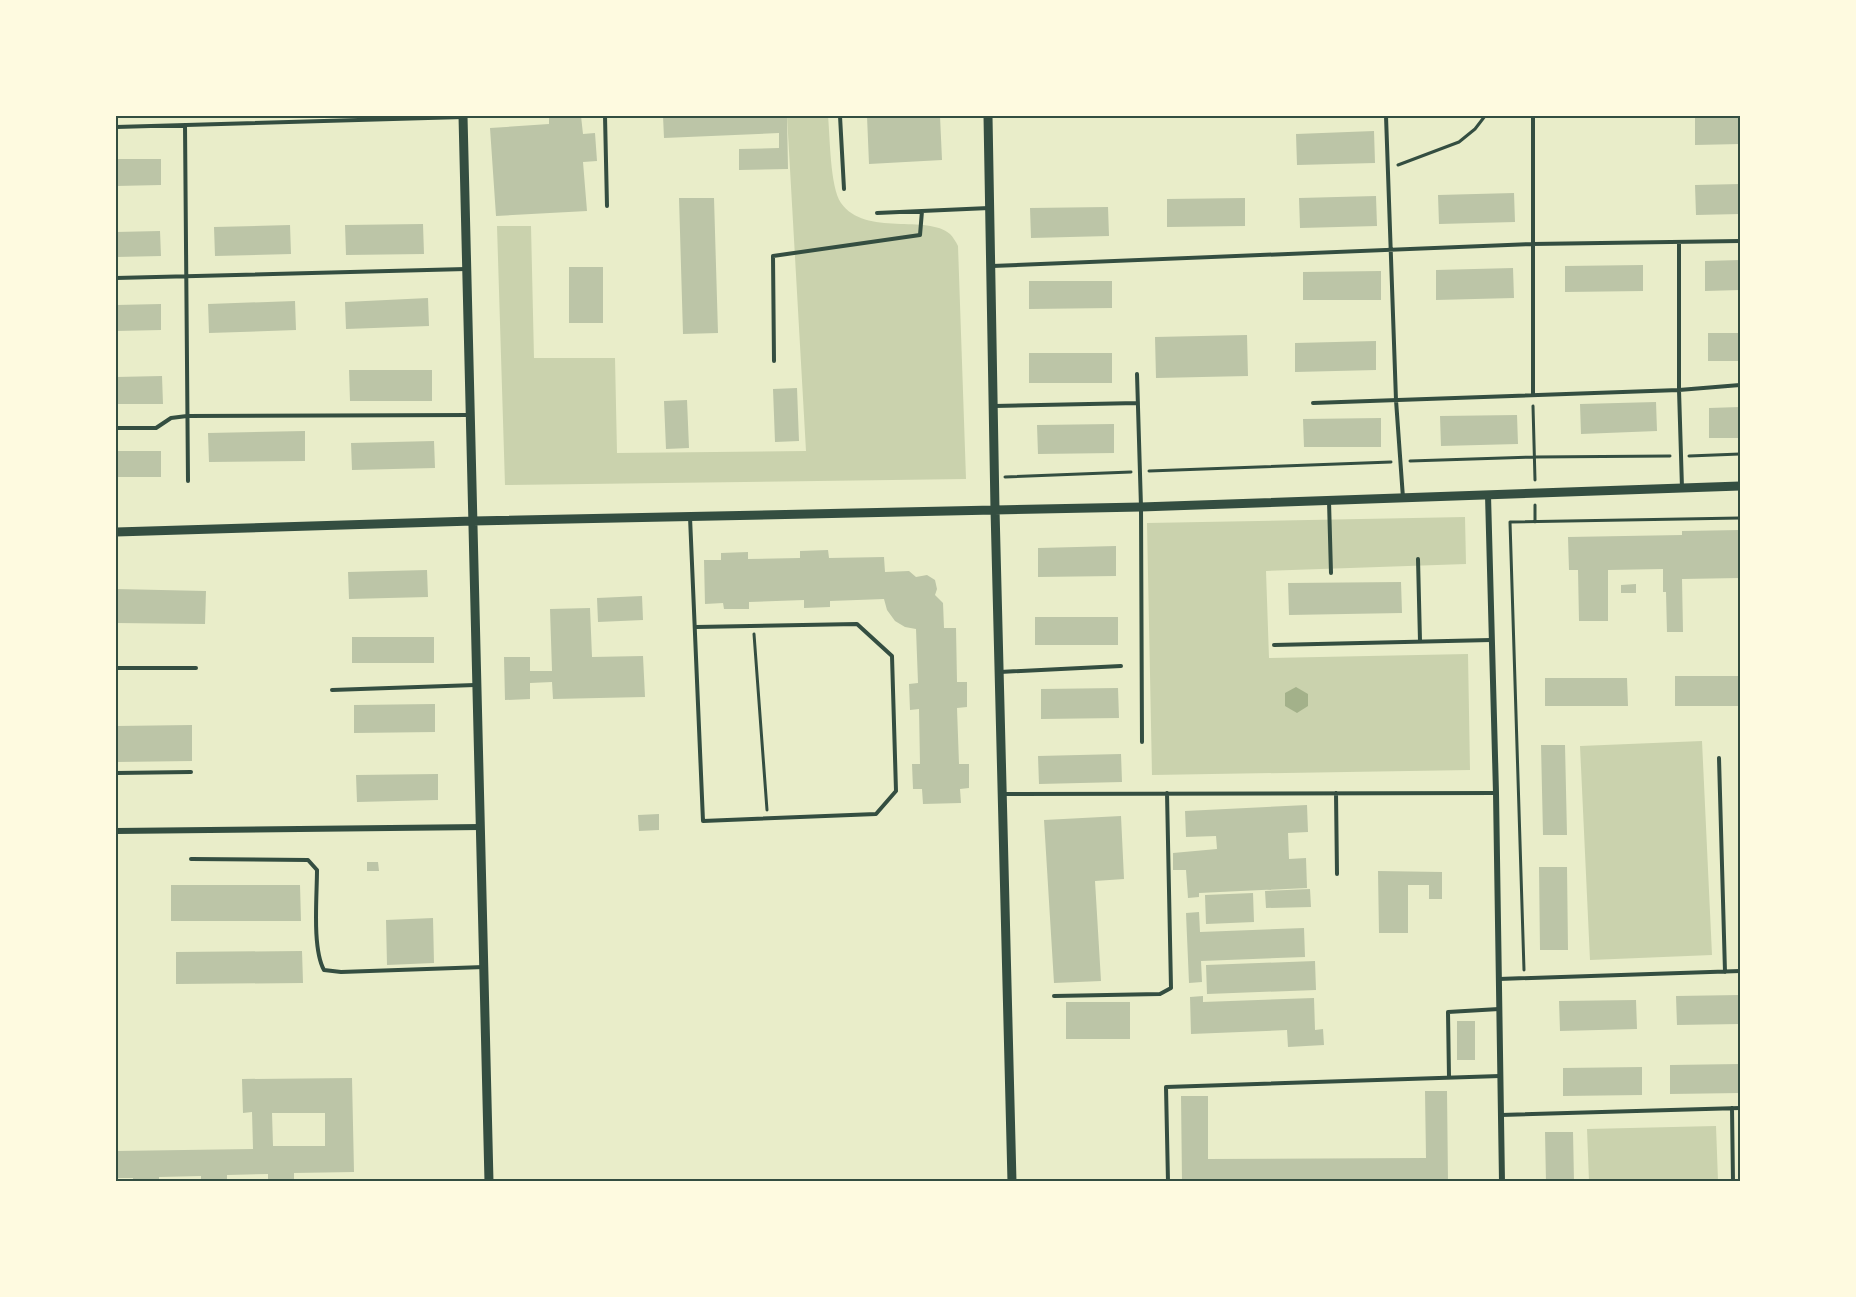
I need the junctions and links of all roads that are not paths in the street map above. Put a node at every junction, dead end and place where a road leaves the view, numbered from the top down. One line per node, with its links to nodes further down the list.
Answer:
1 (463, 116): 7 (lane); 19 (street)
2 (605, 116): 10 (lane)
3 (840, 116): 9 (lane)
4 (988, 116): 11 (street)
5 (1386, 116): 17 (lane)
6 (1533, 116): 16 (lane)
7 (185, 125): 8 (lane); 20 (lane)
8 (116, 128)
9 (844, 189)
10 (607, 206)
11 (990, 208): 12 (lane); 18 (street)
12 (921, 211): 13 (lane); 22 (lane)
13 (877, 213)
14 (1740, 241): 15 (lane)
15 (1679, 242): 16 (lane); 25 (lane)
16 (1532, 244): 17 (lane); 26 (lane)
17 (1391, 249): 18 (lane); 27 (lane)
18 (991, 266): 30 (street)
19 (466, 269): 20 (lane); 32 (street)
20 (186, 276): 21 (lane); 31 (lane)
21 (116, 278)
22 (774, 361)
23 (1137, 374): 28 (lane)
24 (1740, 385): 25 (lane)
25 (1679, 390): 26 (lane); 36 (lane)
26 (1533, 395): 27 (lane)
27 (1396, 400): 29 (lane); 38 (lane)
28 (1138, 403): 30 (lane); 40 (lane)
29 (1313, 404)
30 (993, 406): 41 (street)
31 (187, 416): 32 (lane); 33 (lane); 34 (lane)
32 (469, 416): 43 (street)
33 (116, 428)
34 (188, 481)
35 (1740, 486): 36 (street)
36 (1682, 488): 37 (street)
37 (1488, 495): 38 (street); 48 (street)
38 (1403, 498): 39 (street)
39 (1329, 500): 40 (street); 46 (lane)
40 (1141, 507): 41 (street); 57 (lane)
41 (995, 509): 42 (street); 54 (street)
42 (690, 517): 43 (street); 47 (lane)
43 (473, 521): 44 (street); 55 (street)
44 (116, 532)
45 (1418, 559): 49 (lane)
46 (1331, 573)
47 (696, 627): 47 (lane)
48 (1491, 640): 49 (lane); 61 (street)
49 (1420, 641): 50 (lane)
50 (1274, 645)
51 (1121, 666): 54 (lane)
52 (116, 668): 53 (lane)
53 (196, 668)
54 (999, 672): 64 (street)
55 (477, 685): 56 (lane); 65 (street)
56 (332, 690)
57 (1142, 742)
58 (1719, 758): 71 (lane)
59 (191, 772): 60 (lane)
60 (116, 773)
61 (1496, 792): 63 (lane); 72 (street)
62 (1167, 793): 63 (lane); 64 (lane); 73 (lane)
63 (1336, 793): 68 (lane)
64 (1002, 794): 81 (street)
65 (481, 827): 66 (street); 69 (street)
66 (116, 831)
67 (191, 859): 69 (lane)
68 (1337, 874)
69 (484, 967): 80 (street)
70 (1740, 971): 71 (lane)
71 (1725, 972): 72 (lane)
72 (1498, 979): 74 (street)
73 (1054, 996)
74 (1499, 1009): 75 (street); 76 (lane)
75 (1500, 1076): 76 (lane); 79 (street)
76 (1449, 1077): 82 (lane)
77 (1732, 1108): 78 (lane); 79 (lane); 84 (lane)
78 (1740, 1108)
79 (1501, 1115): 83 (street)
80 (489, 1182)
81 (1012, 1182)
82 (1168, 1182)
83 (1503, 1182)
84 (1733, 1182)

